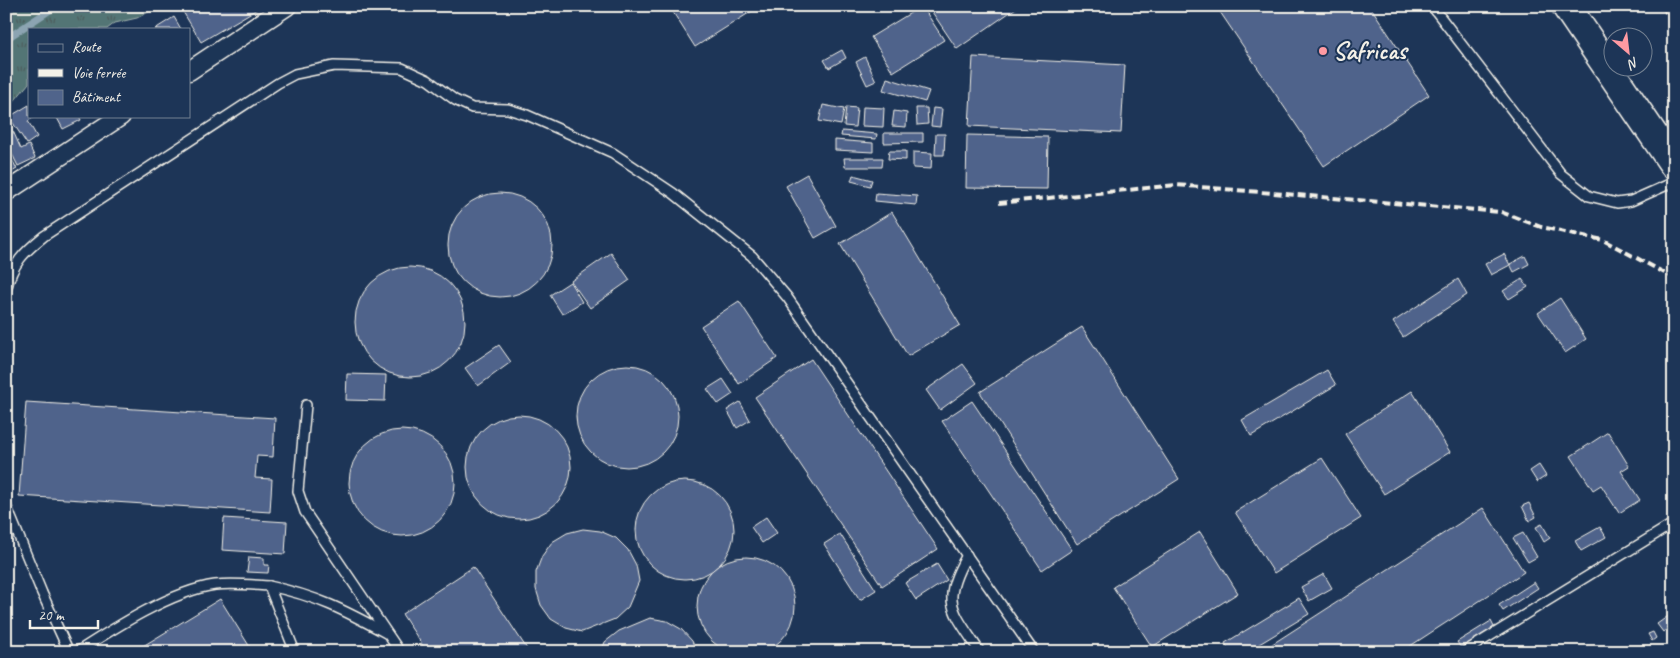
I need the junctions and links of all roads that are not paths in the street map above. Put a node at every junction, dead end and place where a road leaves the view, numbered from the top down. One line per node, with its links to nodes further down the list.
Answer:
1 (287, 6): 4 (street)
2 (1432, 6): 7 (lane)
3 (1566, 6): 6 (main road)
4 (190, 70)
5 (118, 118): 8 (street)
6 (1674, 165)
7 (1674, 182)
8 (6, 192)
9 (6, 290): 13 (lane)
10 (306, 405): 15 (lane)
11 (6, 505): 16 (lane)
12 (1674, 523): 22 (lane)
13 (967, 555): 20 (lane); 21 (lane)
14 (269, 586): 15 (lane); 17 (lane); 18 (lane)
15 (388, 634): 19 (lane)
16 (69, 652)
17 (77, 652)
18 (295, 652)
19 (400, 652)
20 (980, 652)
21 (1034, 652)
22 (1464, 652)

